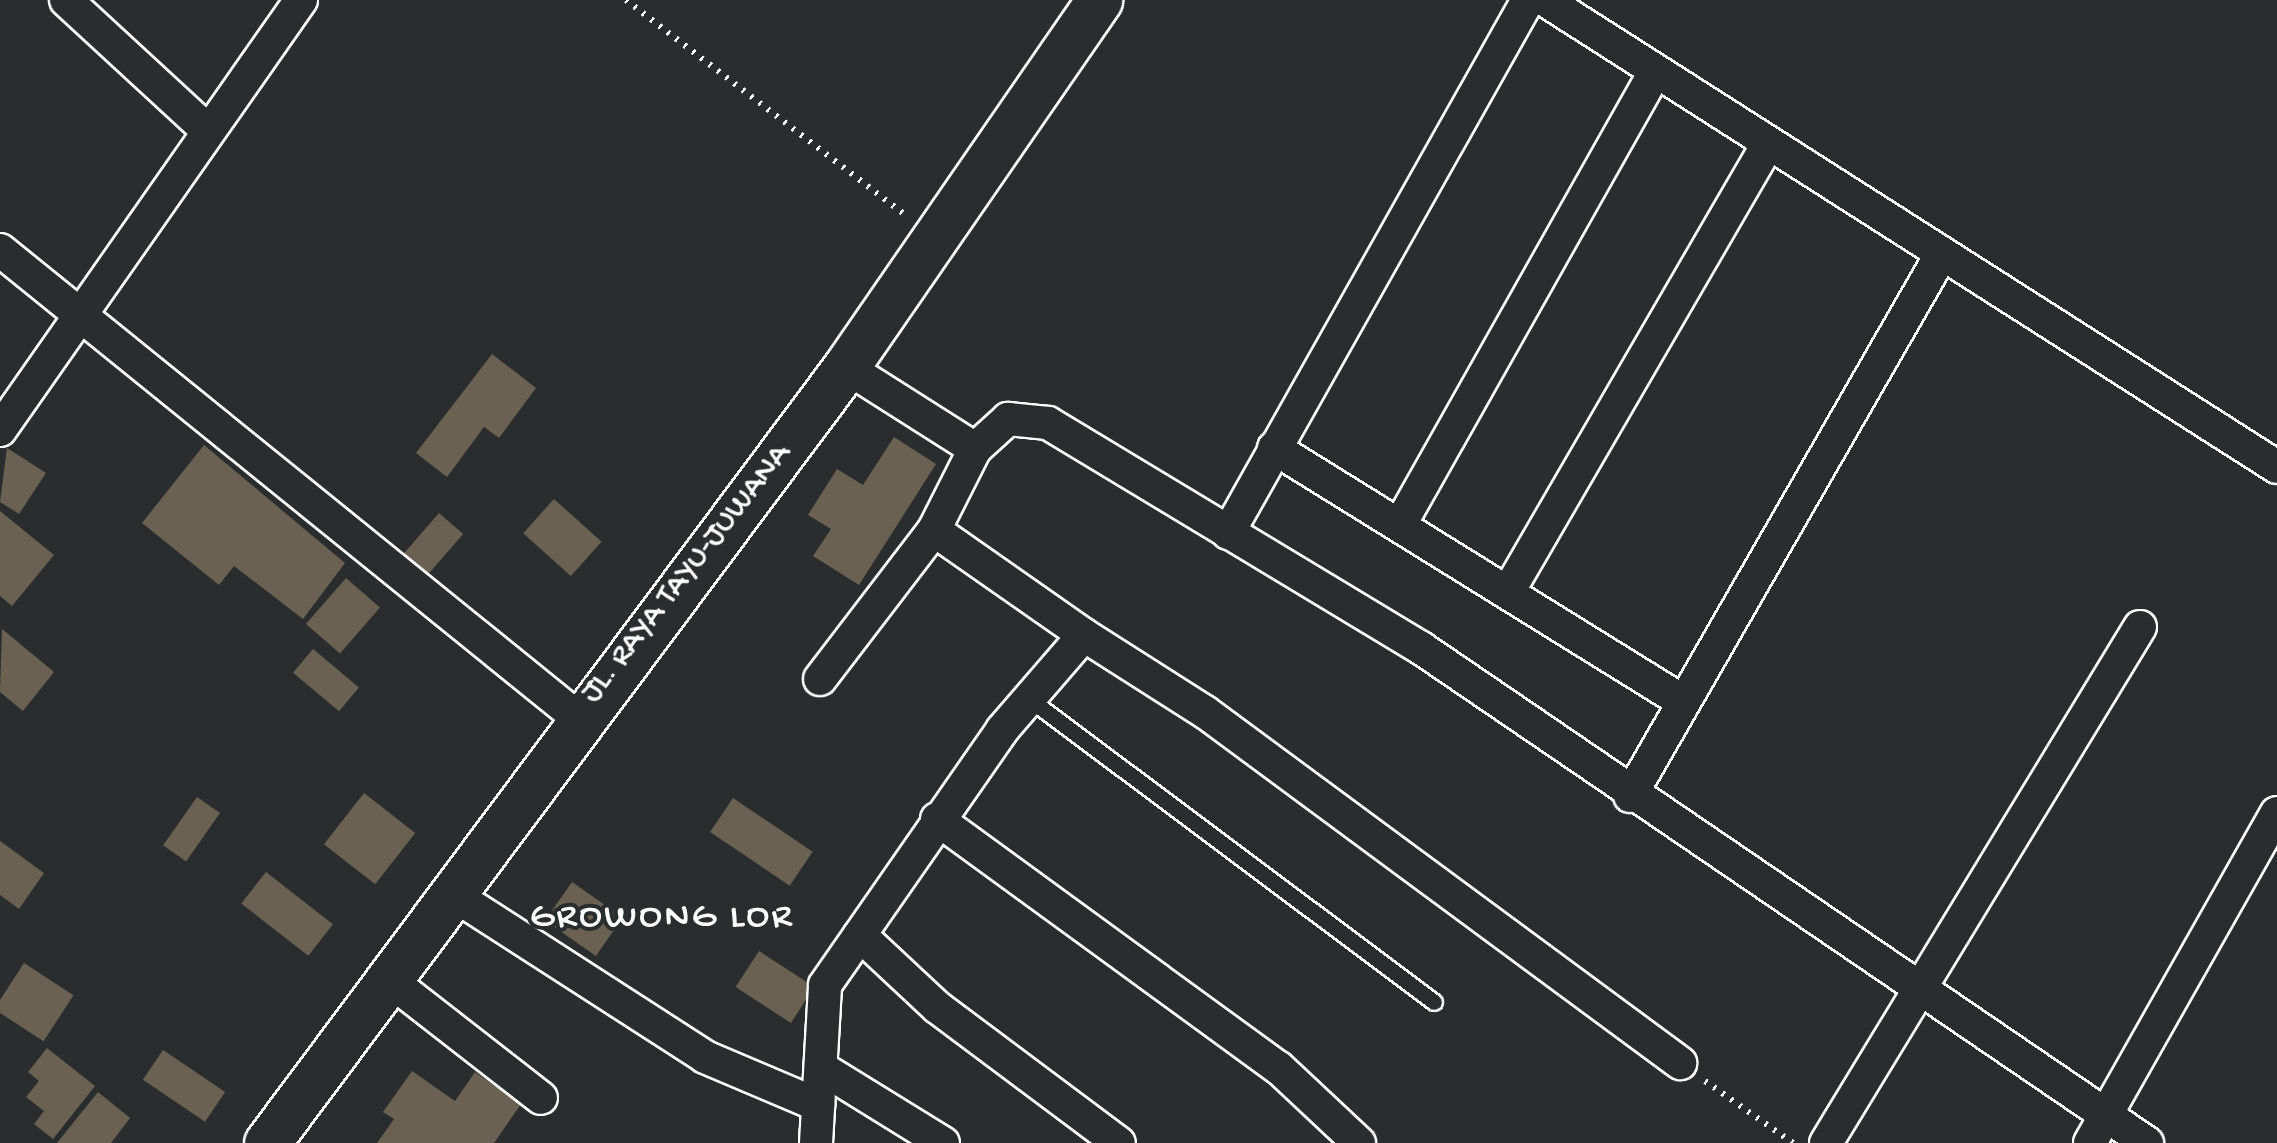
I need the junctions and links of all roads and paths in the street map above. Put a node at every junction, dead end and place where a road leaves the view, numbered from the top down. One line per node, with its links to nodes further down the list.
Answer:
1 (66, 0): 8 (street)
2 (301, 0): 8 (street)
3 (626, 0): 10 (path)
4 (1099, 0): 10 (main road, JL. RAYA TAYU-JUWANA)
5 (1528, 0): 16 (street)
6 (1545, 0): 7 (street)
7 (1655, 72): 9 (street); 19 (street)
8 (207, 130): 13 (street)
9 (1768, 144): 12 (street); 22 (street)
10 (936, 238): 14 (main road, JL. RAYA TAYU-JUWANA)
11 (0, 250): 13 (street)
12 (1940, 257): 18 (street); 27 (street)
13 (81, 315): 15 (street); 28 (street)
14 (846, 367): 17 (street); 28 (main road, JL. RAYA TAYU-JUWANA)
15 (0, 430)
16 (1274, 448): 19 (street); 21 (street)
17 (975, 450): 20 (street); 21 (street)
18 (2277, 467)
19 (1402, 521): 22 (street)
20 (934, 530): 24 (street); 25 (street)
21 (1228, 533): 29 (street)
22 (1508, 592): 27 (street)
23 (2140, 627): 34 (street)
24 (1084, 635): 26 (street); 37 (street)
25 (820, 679)
26 (1028, 698): 31 (street); 36 (lane)
27 (1684, 702): 29 (street)
28 (577, 717): 32 (main road, JL. RAYA TAYU-JUWANA)
29 (1630, 796): 34 (street)
30 (2277, 813): 41 (street)
31 (937, 819): 33 (street); 46 (street)
32 (466, 900): 35 (main road, JL. RAYA TAYU-JUWANA); 40 (street)
33 (860, 935): 38 (street); 45 (street)
34 (1922, 988): 41 (street); 48 (street)
35 (417, 1002): 39 (street); 42 (main road, JL. RAYA TAYU-JUWANA)
36 (1434, 1002)
37 (1680, 1063): 47 (path)
38 (823, 1070): 40 (street); 44 (street)
39 (541, 1098)
40 (818, 1104): 43 (street)
41 (2098, 1129): 49 (street)
42 (267, 1143)
43 (816, 1143)
44 (942, 1143)
45 (1119, 1143)
46 (1359, 1143)
47 (1794, 1143)
48 (1826, 1143)
49 (2147, 1143)

